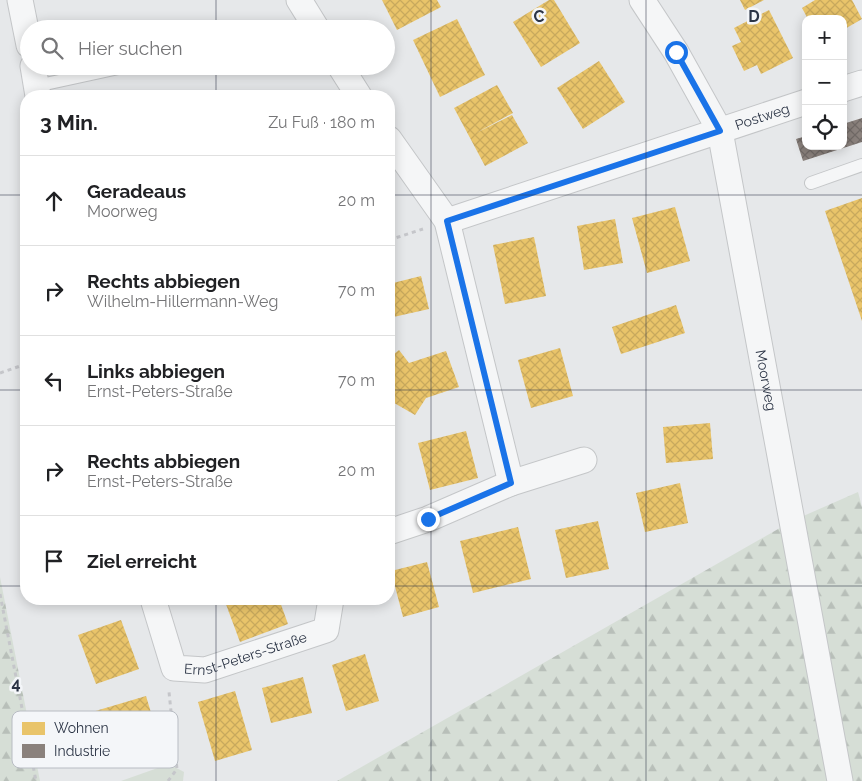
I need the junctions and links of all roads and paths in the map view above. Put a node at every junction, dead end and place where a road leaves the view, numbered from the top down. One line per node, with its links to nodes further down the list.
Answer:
1 (20, 0): 4 (street)
2 (299, 0): 5 (street)
3 (642, 0): 13 (street, Moorweg)
4 (24, 20)
5 (311, 20)
6 (79, 75): 8 (lane)
7 (346, 75): 11 (street)
8 (36, 83)
9 (862, 84): 10 (street)
10 (847, 88)
11 (355, 90)
12 (802, 103): 13 (street, Postweg)
13 (720, 131): 17 (street, Postweg); 34 (street, Moorweg)
14 (395, 147): 17 (street)
15 (862, 165): 16 (lane)
16 (811, 183)
17 (447, 221): 18 (path); 22 (street)
18 (395, 238)
19 (20, 366): 20 (path)
20 (0, 373)
21 (584, 460): 22 (street)
22 (511, 483): 23 (street)
23 (395, 530)
24 (0, 594): 28 (path)
25 (155, 605): 27 (street, Ernst-Peters-Straße)
26 (330, 605): 27 (street, Ernst-Peters-Straße)
27 (174, 668): 29 (path)
28 (23, 711)
29 (171, 711)
30 (33, 768): 32 (path)
31 (177, 768): 33 (path)
32 (36, 781)
33 (168, 781)
34 (840, 781)

